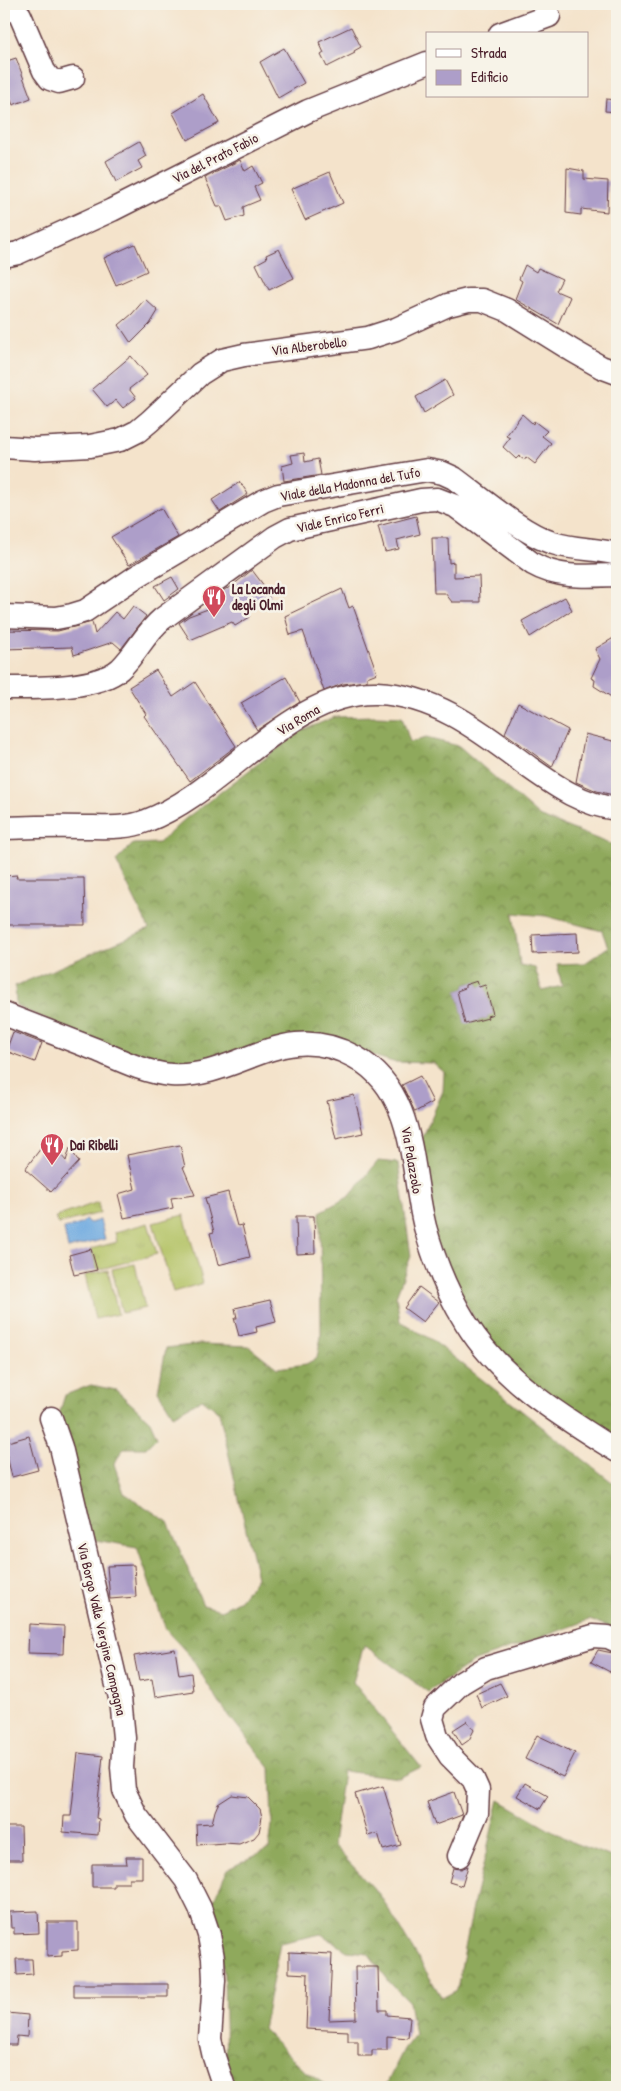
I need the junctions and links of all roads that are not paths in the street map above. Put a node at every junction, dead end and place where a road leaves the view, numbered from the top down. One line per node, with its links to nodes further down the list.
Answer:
1 (4, 6): 5 (street)
2 (549, 16): 3 (street)
3 (505, 32)
4 (426, 63): 6 (street, Via del Prato Fabio)
5 (73, 78)
6 (4, 256)
7 (617, 373): 8 (street, Via Alberobello)
8 (4, 447)
9 (617, 554): 11 (street, Viale della Madonna del Tufo)
10 (617, 575): 12 (street, Viale Enrico Ferri)
11 (4, 616)
12 (4, 688)
13 (617, 809): 14 (street, Via Roma)
14 (4, 828)
15 (4, 1014): 17 (street, Via Palazzolo)
16 (51, 1418): 20 (street, Via Borgo Valle Vergine Campagna)
17 (617, 1451)
18 (617, 1641): 19 (street)
19 (459, 1856)
20 (224, 2087)

